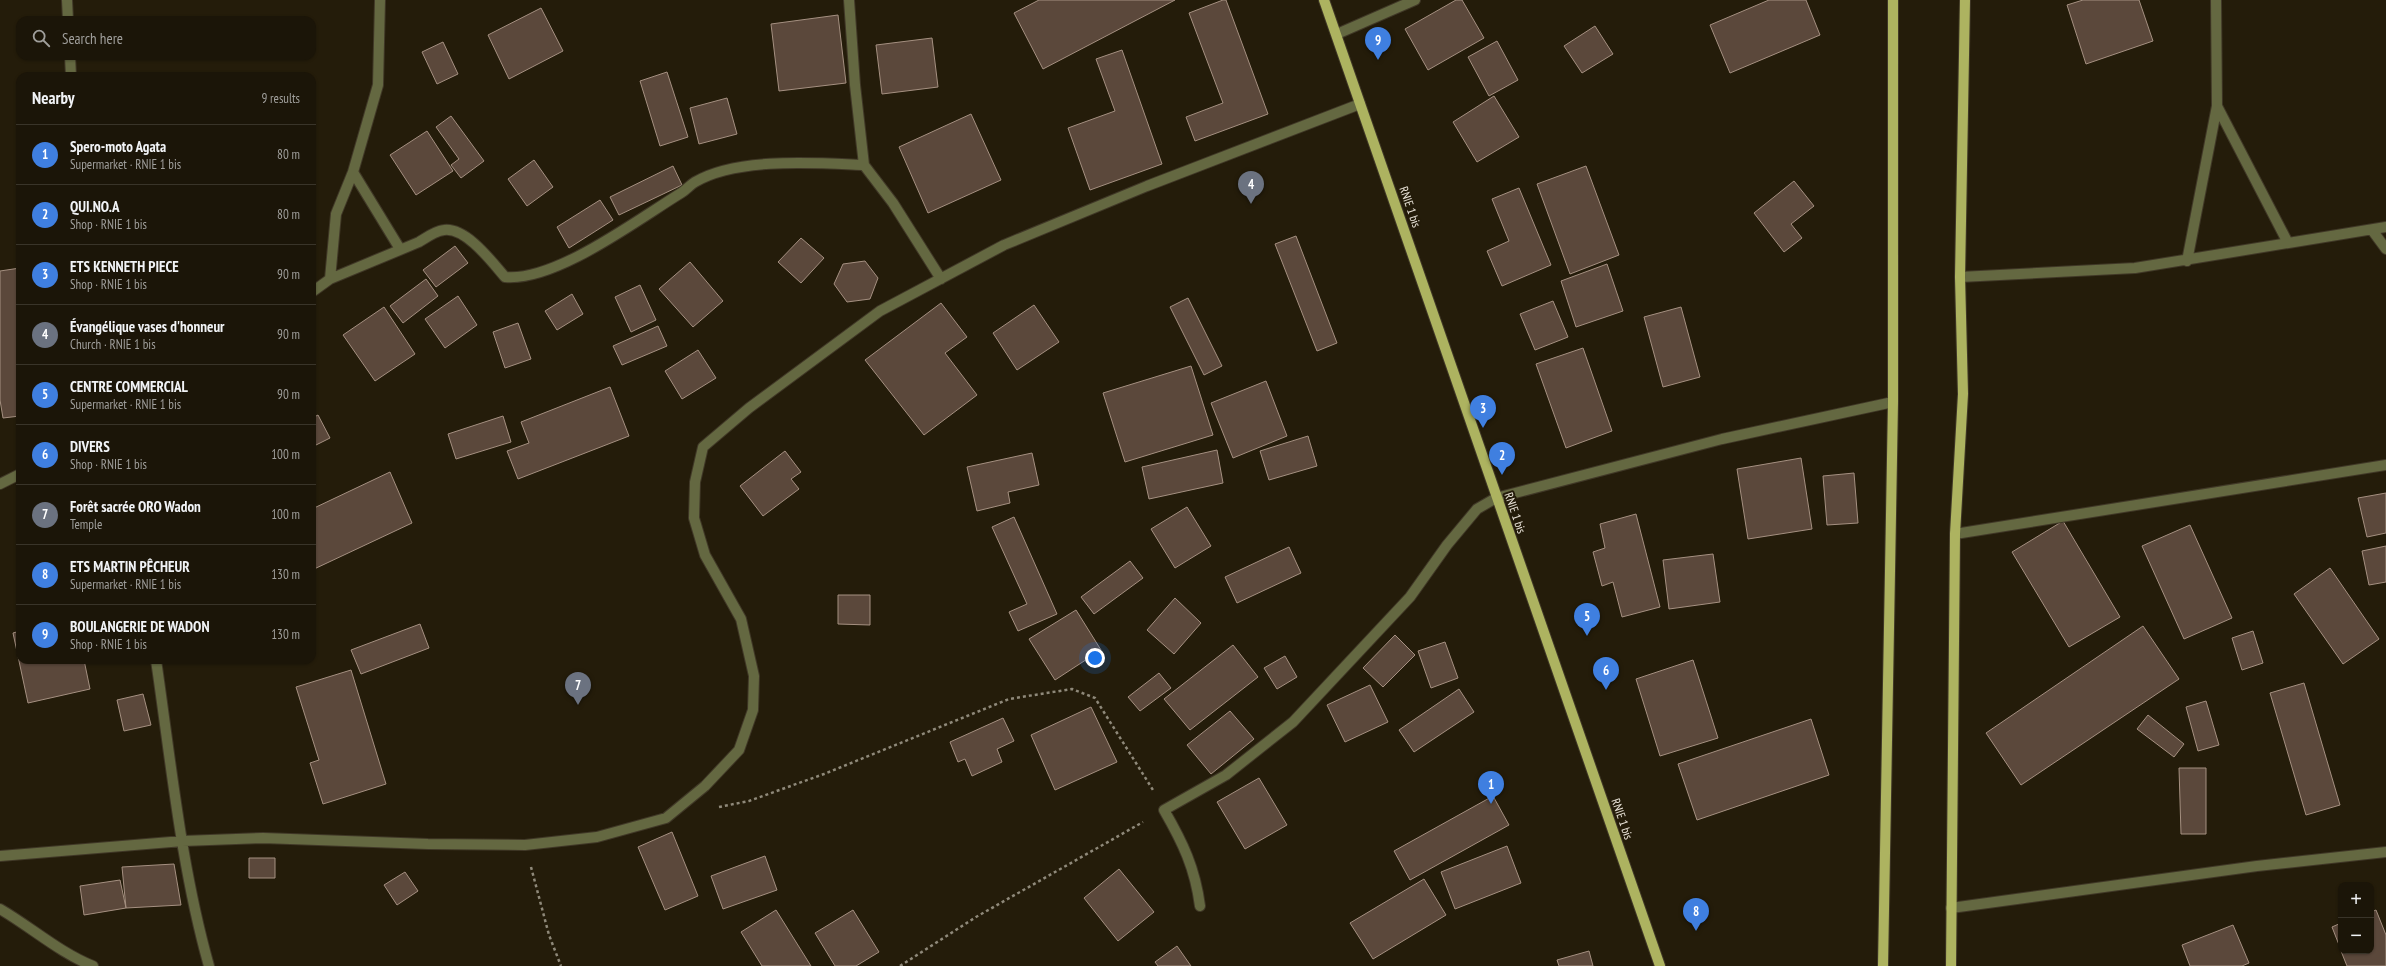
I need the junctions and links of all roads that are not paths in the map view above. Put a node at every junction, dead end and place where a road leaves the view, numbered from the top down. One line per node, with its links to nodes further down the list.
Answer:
1 (67, 0): 9 (street)
2 (380, 0): 16 (street)
3 (849, 0): 15 (street)
4 (1324, 0): 10 (main road, RNIE 1 bis)
5 (1415, 0): 10 (street)
6 (1893, 0): 27 (main road)
7 (1965, 0): 23 (main road)
8 (2216, 0): 14 (street)
9 (68, 16)
10 (1337, 34): 13 (main road, RNIE 1 bis)
11 (70, 60): 12 (street)
12 (71, 72)
13 (1360, 104): 24 (street); 31 (main road, RNIE 1 bis)
14 (2217, 106): 19 (street); 22 (street)
15 (864, 165): 20 (street); 24 (street)
16 (353, 172): 20 (street); 25 (street)
17 (2386, 227): 18 (street)
18 (2372, 230): 19 (street); 21 (street)
19 (2288, 243): 22 (street)
20 (400, 249): 25 (street)
21 (2386, 249)
22 (2187, 261): 23 (street)
23 (1960, 277): 32 (main road)
24 (940, 279): 34 (street)
25 (330, 280): 26 (street)
26 (316, 289)
27 (1893, 402): 31 (street); 43 (main road)
28 (2386, 465): 32 (street)
29 (16, 476): 30 (street)
30 (0, 484)
31 (1496, 498): 37 (street); 42 (main road, RNIE 1 bis)
32 (1955, 534): 38 (main road)
33 (157, 664): 34 (street)
34 (183, 841): 36 (street); 41 (street)
35 (2386, 852): 38 (street)
36 (0, 856)
37 (1200, 906)
38 (1951, 908): 44 (main road)
39 (0, 909): 40 (street)
40 (93, 966)
41 (209, 966)
42 (1660, 966)
43 (1883, 966)
44 (1951, 966)

